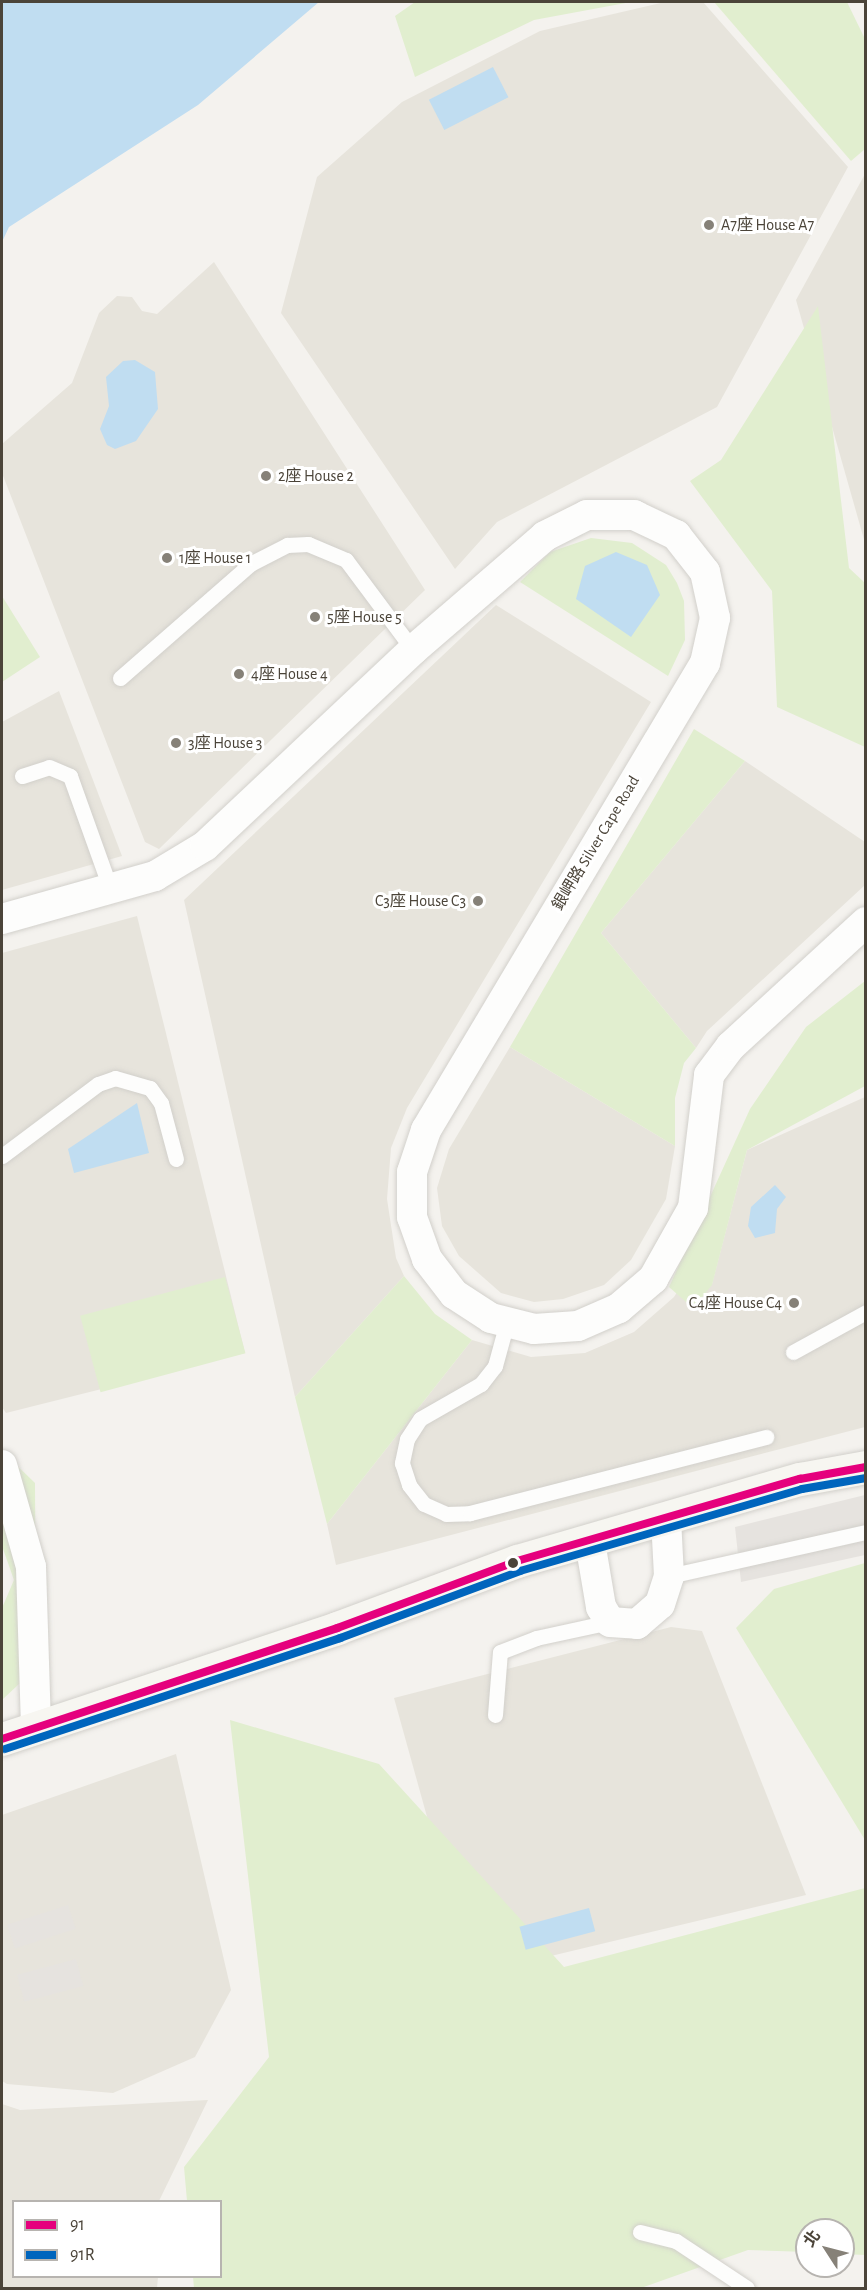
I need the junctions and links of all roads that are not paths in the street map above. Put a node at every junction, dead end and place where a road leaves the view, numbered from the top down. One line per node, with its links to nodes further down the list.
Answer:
1 (413, 650): 2 (lane); 4 (street, 銀岬路 Silver Cape Road); 10 (street, 銀岬路 Silver Cape Road)
2 (120, 678)
3 (22, 776): 4 (lane)
4 (110, 888): 5 (street, 銀岬路 Silver Cape Road)
5 (2, 919)
6 (866, 922): 10 (street, 銀岬路 Silver Cape Road)
7 (2, 1156): 8 (lane)
8 (176, 1159)
9 (866, 1312): 11 (lane)
10 (507, 1322): 12 (lane)
11 (793, 1352)
12 (766, 1437)
13 (2, 1466): 21 (street)
14 (866, 1467): 15 (main road)
15 (666, 1519): 17 (main road); 18 (street)
16 (866, 1532): 18 (lane)
17 (590, 1542): 19 (street); 21 (main road)
18 (669, 1576): 19 (street)
19 (610, 1622): 20 (lane)
20 (495, 1715)
21 (36, 1728): 22 (main road)
22 (2, 1739)
23 (640, 2232): 24 (lane)
24 (747, 2289)

